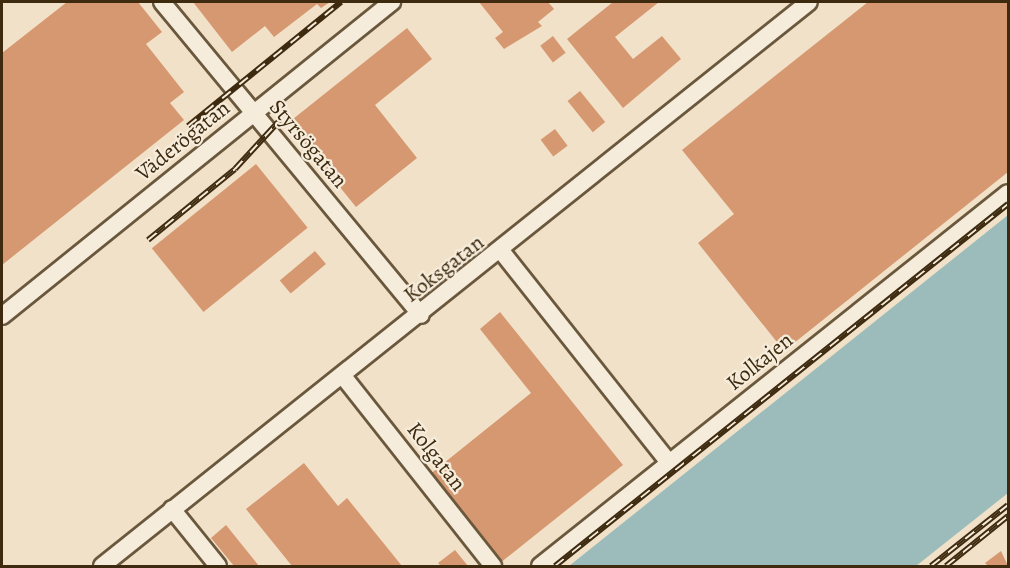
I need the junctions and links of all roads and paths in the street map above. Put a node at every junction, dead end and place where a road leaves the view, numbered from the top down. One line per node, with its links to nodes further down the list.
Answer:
1 (162, 2): 4 (street, Styrsögatan)
2 (392, 2): 4 (street, Väderögatan)
3 (809, 2): 6 (street, Koksgatan)
4 (253, 114): 7 (street, Styrsögatan); 8 (street, Väderögatan)
5 (1008, 193): 10 (street, Kolkajen)
6 (502, 252): 7 (street, Koksgatan); 10 (street)
7 (421, 315): 9 (street, Koksgatan)
8 (2, 316)
9 (343, 376): 11 (street, Koksgatan); 14 (street, Kolgatan)
10 (669, 463): 15 (street, Kolkajen)
11 (172, 509): 12 (street, Koksgatan); 13 (street)
12 (102, 567)
13 (218, 567)
14 (493, 567)
15 (540, 567)

